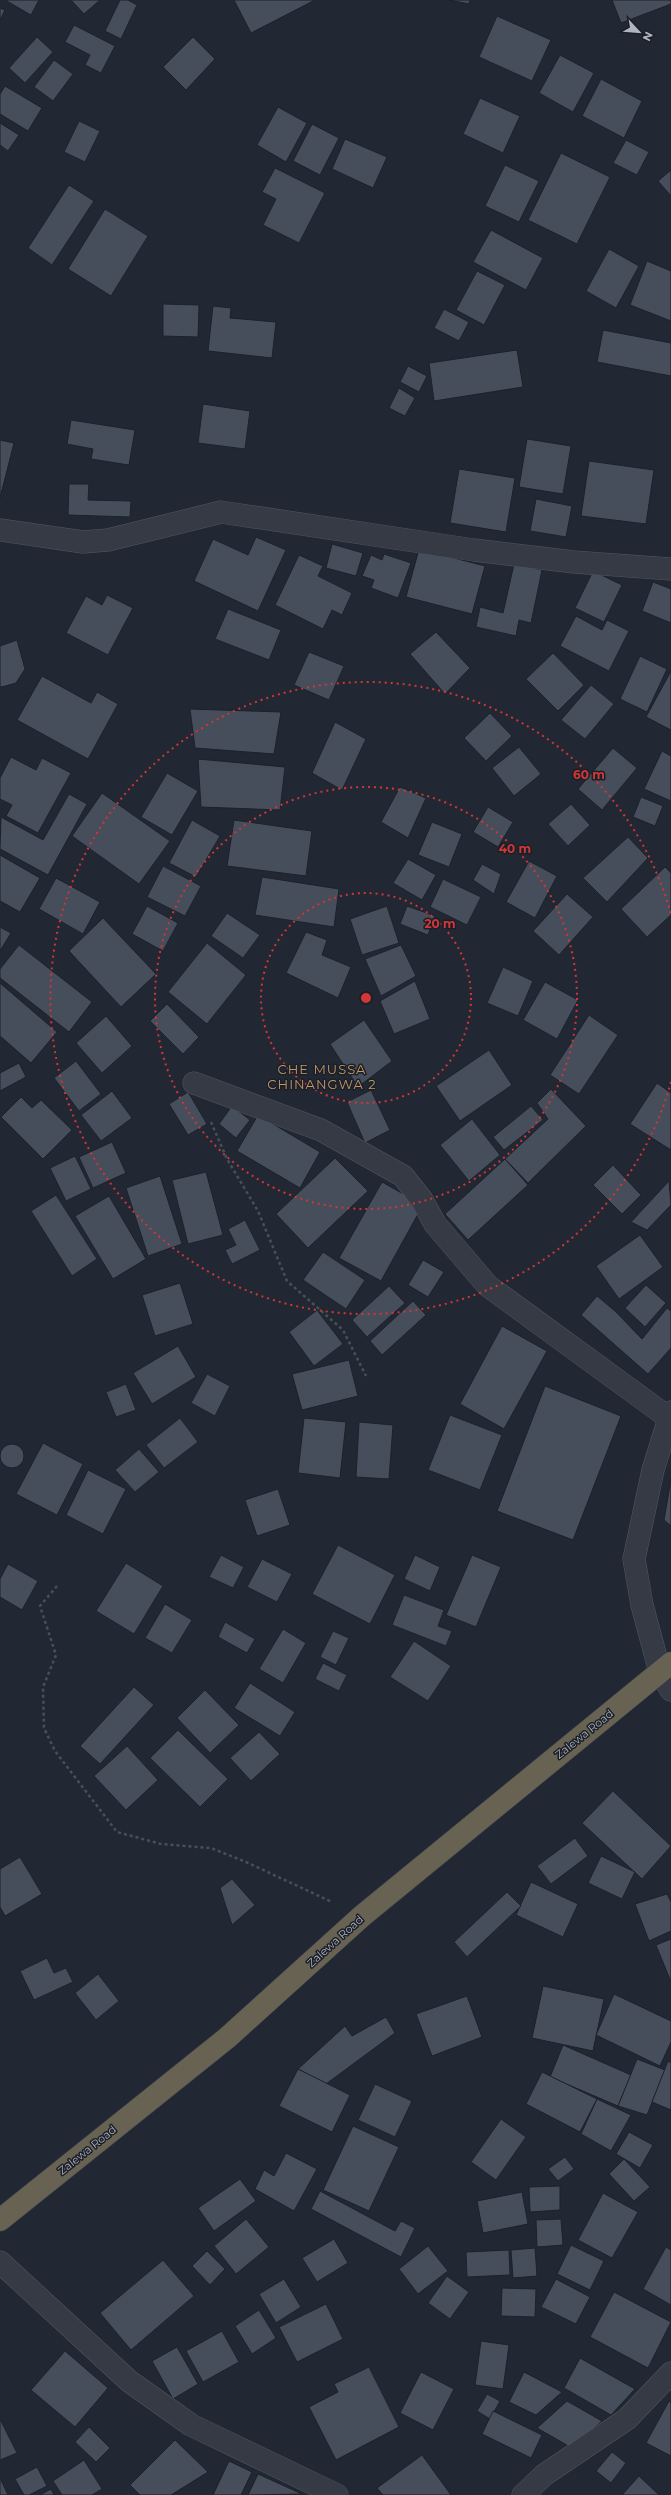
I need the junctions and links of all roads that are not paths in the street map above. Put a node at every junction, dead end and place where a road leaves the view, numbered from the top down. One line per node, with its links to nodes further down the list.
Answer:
1 (0, 530): 2 (street)
2 (671, 569)
3 (194, 1083): 4 (street)
4 (670, 1415): 5 (street)
5 (667, 1675): 6 (highway, Zalewa Road)
6 (0, 2220)
7 (0, 2262): 9 (street)
8 (671, 2373): 10 (street)
9 (337, 2495)
10 (522, 2495)

